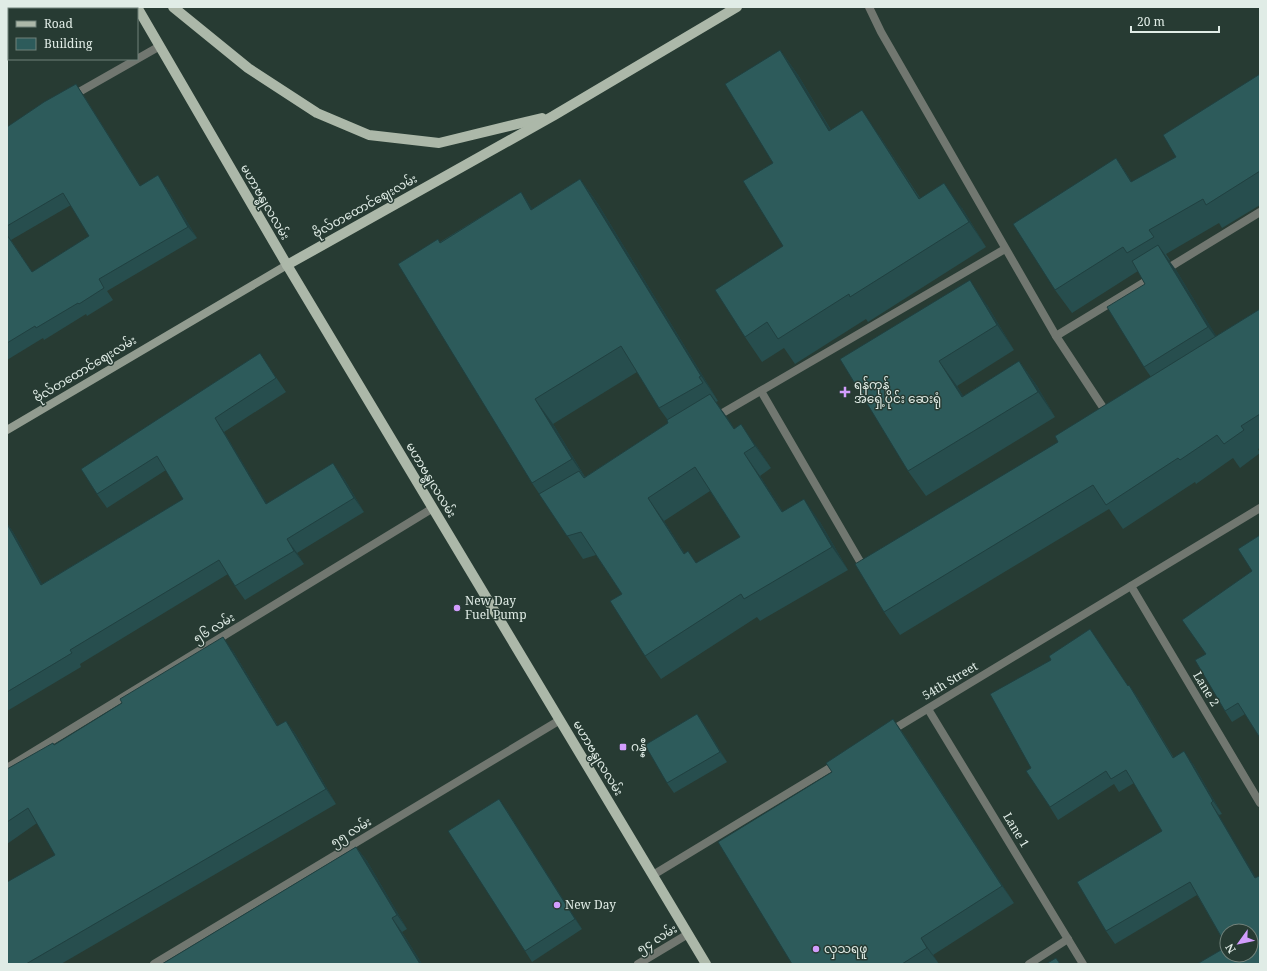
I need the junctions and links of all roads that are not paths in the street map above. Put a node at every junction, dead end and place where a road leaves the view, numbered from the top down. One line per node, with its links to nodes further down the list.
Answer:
1 (173, 7): 9 (main road)
2 (737, 7): 9 (main road, ဗိုလ်တထောင်ဈေးလမ်း)
3 (868, 7): 11 (street)
4 (138, 9): 5 (main road, မဟာဗန္ဓုလလမ်း)
5 (160, 46): 6 (street); 12 (main road, မဟာဗန္ဓုလလမ်း)
6 (138, 59)
7 (136, 60): 8 (street)
8 (63, 102)
9 (553, 116): 12 (main road, ဗိုလ်တထောင်ဈေးလမ်း)
10 (1260, 212): 13 (street)
11 (1005, 249): 13 (street); 14 (street)
12 (287, 265): 17 (main road, ဗိုလ်တထောင်ဈေးလမ်း); 18 (main road, မဟာဗန္ဓုလလမ်း)
13 (1056, 336): 15 (street)
14 (761, 390): 16 (street); 20 (street)
15 (1112, 420)
16 (706, 423)
17 (7, 430)
18 (433, 508): 23 (main road, မဟာဗန္ဓုလလမ်း); 26 (street, ၅၆ လမ်း)
19 (1260, 508): 21 (street, 54th Street)
20 (873, 568)
21 (1131, 586): 22 (street, 54th Street); 27 (street, Lane 2)
22 (928, 709): 24 (street, 54th Street); 30 (street, Lane 1)
23 (560, 720): 28 (main road, မဟာဗန္ဓုလလမ်း); 31 (street, ၅၅ လမ်း)
24 (881, 737)
25 (848, 757): 28 (street)
26 (7, 768)
27 (1260, 803)
28 (653, 875): 29 (main road, မဟာဗန္ဓုလလမ်း)
29 (688, 934): 32 (street, ၅၄ လမ်း); 33 (main road, မဟာဗန္ဓုလလမ်း)
30 (1068, 939): 34 (street); 35 (street, Lane 1)
31 (154, 964)
32 (638, 964)
33 (706, 964)
34 (1029, 964)
35 (1083, 964)

